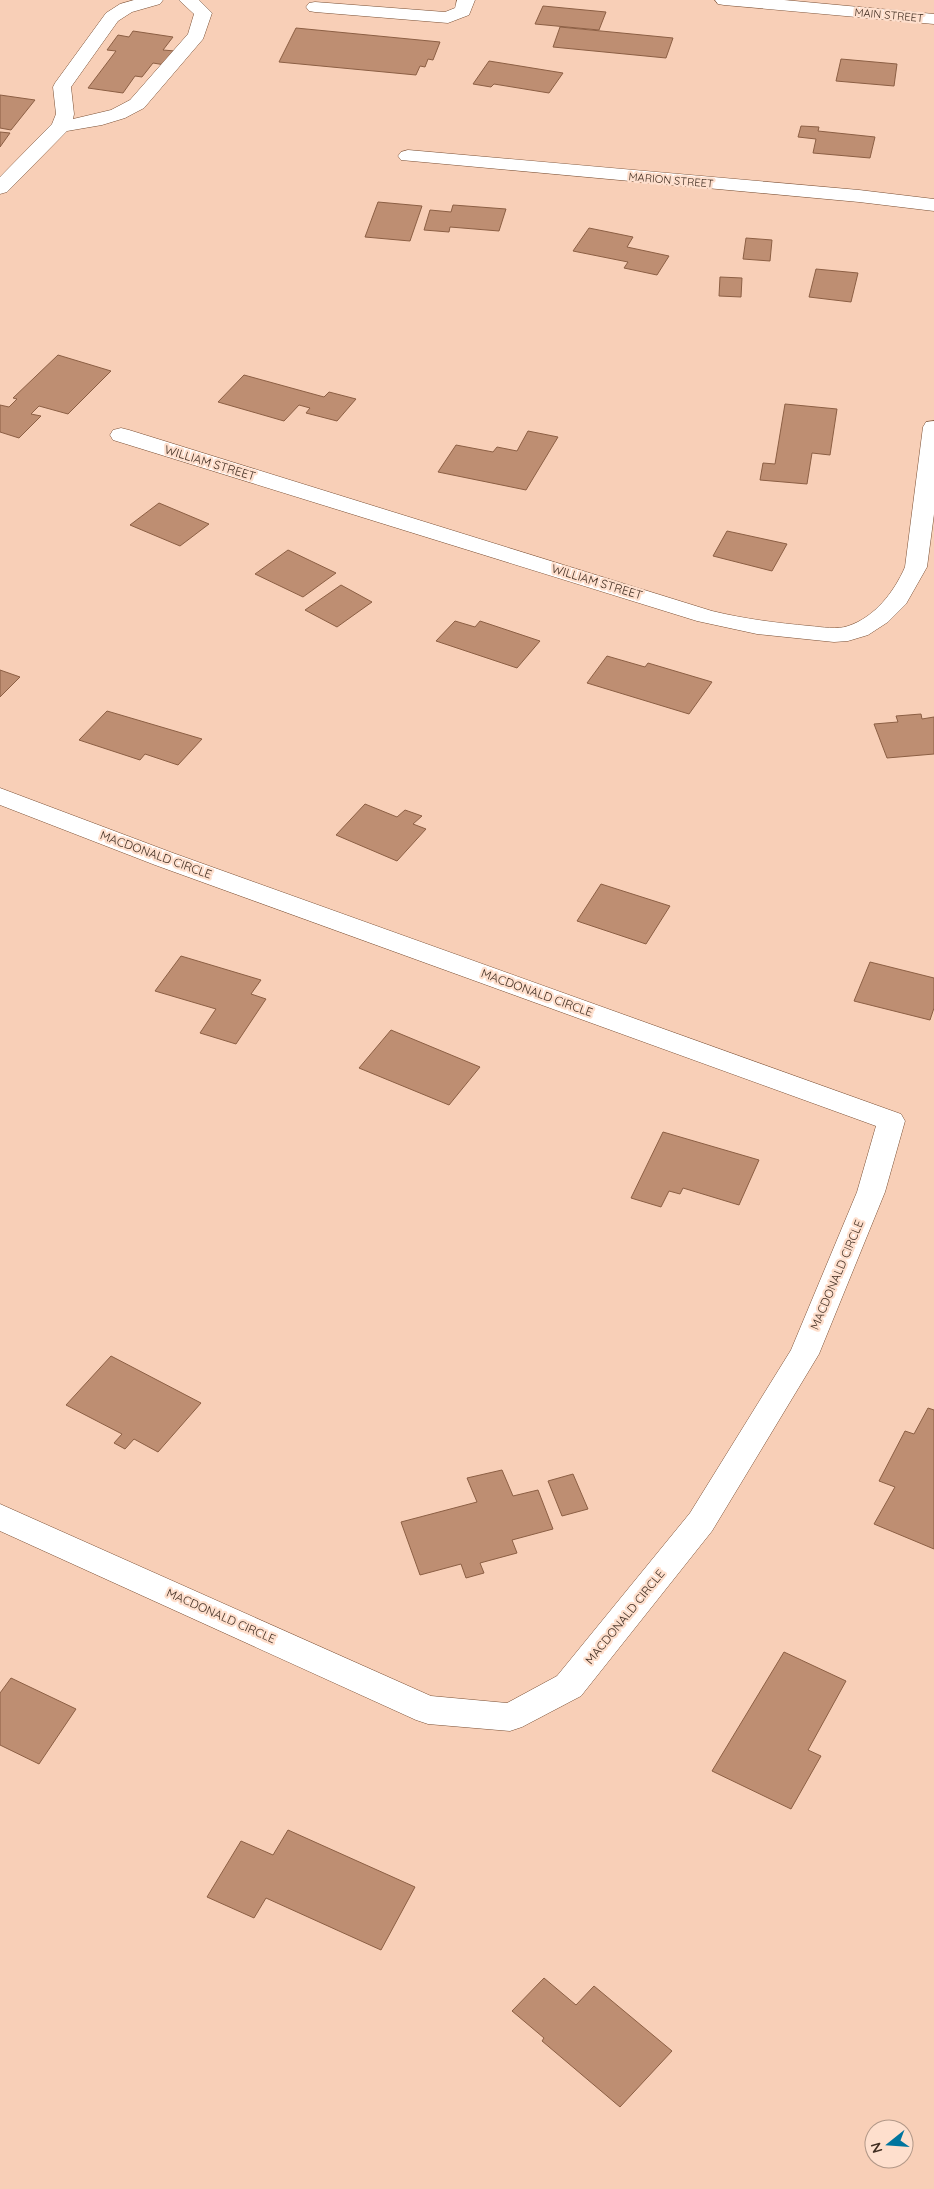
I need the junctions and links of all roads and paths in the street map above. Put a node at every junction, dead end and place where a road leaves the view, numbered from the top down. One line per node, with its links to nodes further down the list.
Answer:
1 (154, 0): 7 (street)
2 (188, 0): 7 (street)
3 (466, 0): 5 (street)
4 (724, 0): 6 (street, MAIN STREET)
5 (315, 7)
6 (934, 19)
7 (61, 126): 9 (street)
8 (408, 156): 10 (street, MARION STREET)
9 (0, 188)
10 (934, 205)
11 (934, 427): 12 (street, WILLIAM STREET)
12 (121, 435)
13 (0, 796): 14 (street, MACDONALD CIRCLE)
14 (0, 1516)

